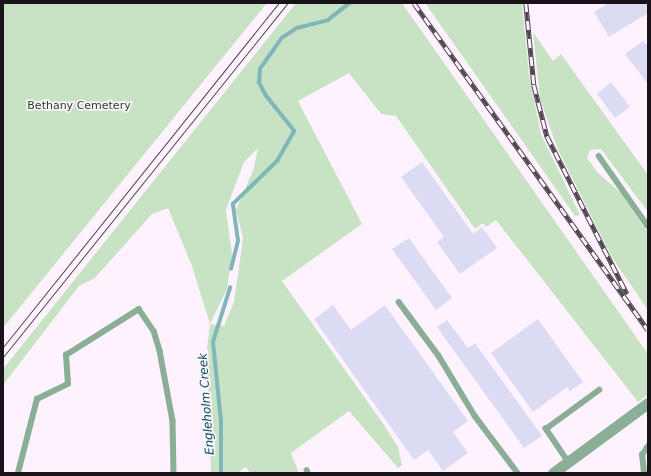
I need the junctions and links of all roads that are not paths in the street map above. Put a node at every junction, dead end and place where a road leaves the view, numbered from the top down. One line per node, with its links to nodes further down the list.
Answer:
1 (599, 156): 2 (lane)
2 (648, 226)
3 (399, 302): 10 (lane)
4 (599, 390): 7 (lane)
5 (648, 403): 7 (street)
6 (648, 446): 12 (lane)
7 (568, 462): 11 (street)
8 (18, 473): 9 (lane)
9 (174, 473)
10 (518, 473)
11 (553, 473)
12 (644, 473)

